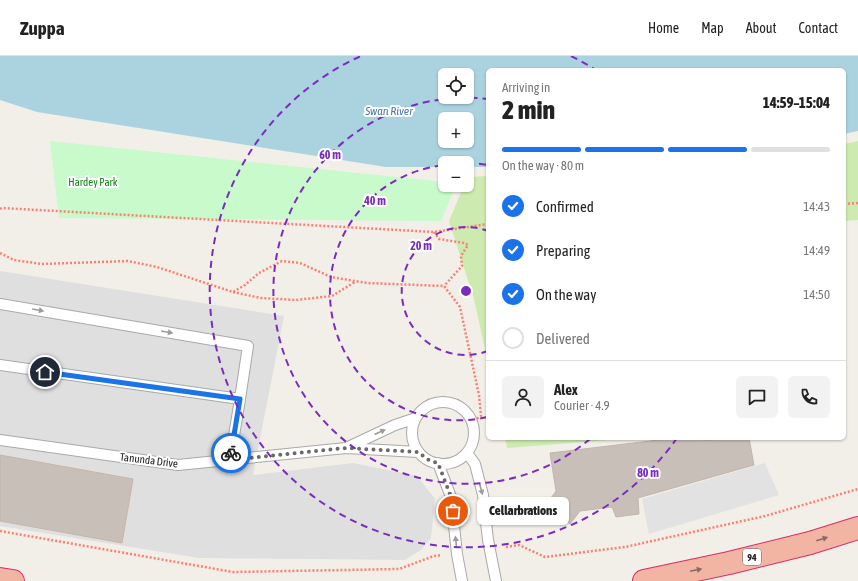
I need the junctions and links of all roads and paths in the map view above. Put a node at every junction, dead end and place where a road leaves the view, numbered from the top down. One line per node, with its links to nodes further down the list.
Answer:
1 (858, 203): 2 (path)
2 (846, 204)
3 (0, 209): 5 (path)
4 (486, 224): 5 (path)
5 (434, 232): 8 (path)
6 (0, 253): 9 (path)
7 (356, 282): 8 (path); 9 (path); 9 (path)
8 (444, 286): 14 (path)
9 (233, 292)
10 (0, 304): 12 (lane, one-way to 12)
11 (0, 365): 12 (lane)
12 (240, 399): 19 (lane)
13 (416, 418): 14 (lane); 16 (lane, Tanunda Drive, one-way to 13); 17 (lane)
14 (472, 422): 18 (lane)
15 (0, 440): 19 (lane, Tanunda Drive)
16 (346, 448): 17 (lane, Tanunda Drive); 19 (lane, Tanunda Drive)
17 (418, 452): 20 (lane)
18 (467, 453): 20 (lane); 29 (lane, one-way to 29)
19 (230, 460)
20 (438, 463): 28 (lane, one-way to 20)
21 (858, 489): 24 (path)
22 (858, 528): 30 (highway, 94, one-way to 22)
23 (0, 531): 25 (path)
24 (519, 545)
25 (434, 556)
26 (0, 579): 27 (highway)
27 (12, 581)
28 (462, 581)
29 (496, 581)
30 (644, 581)

